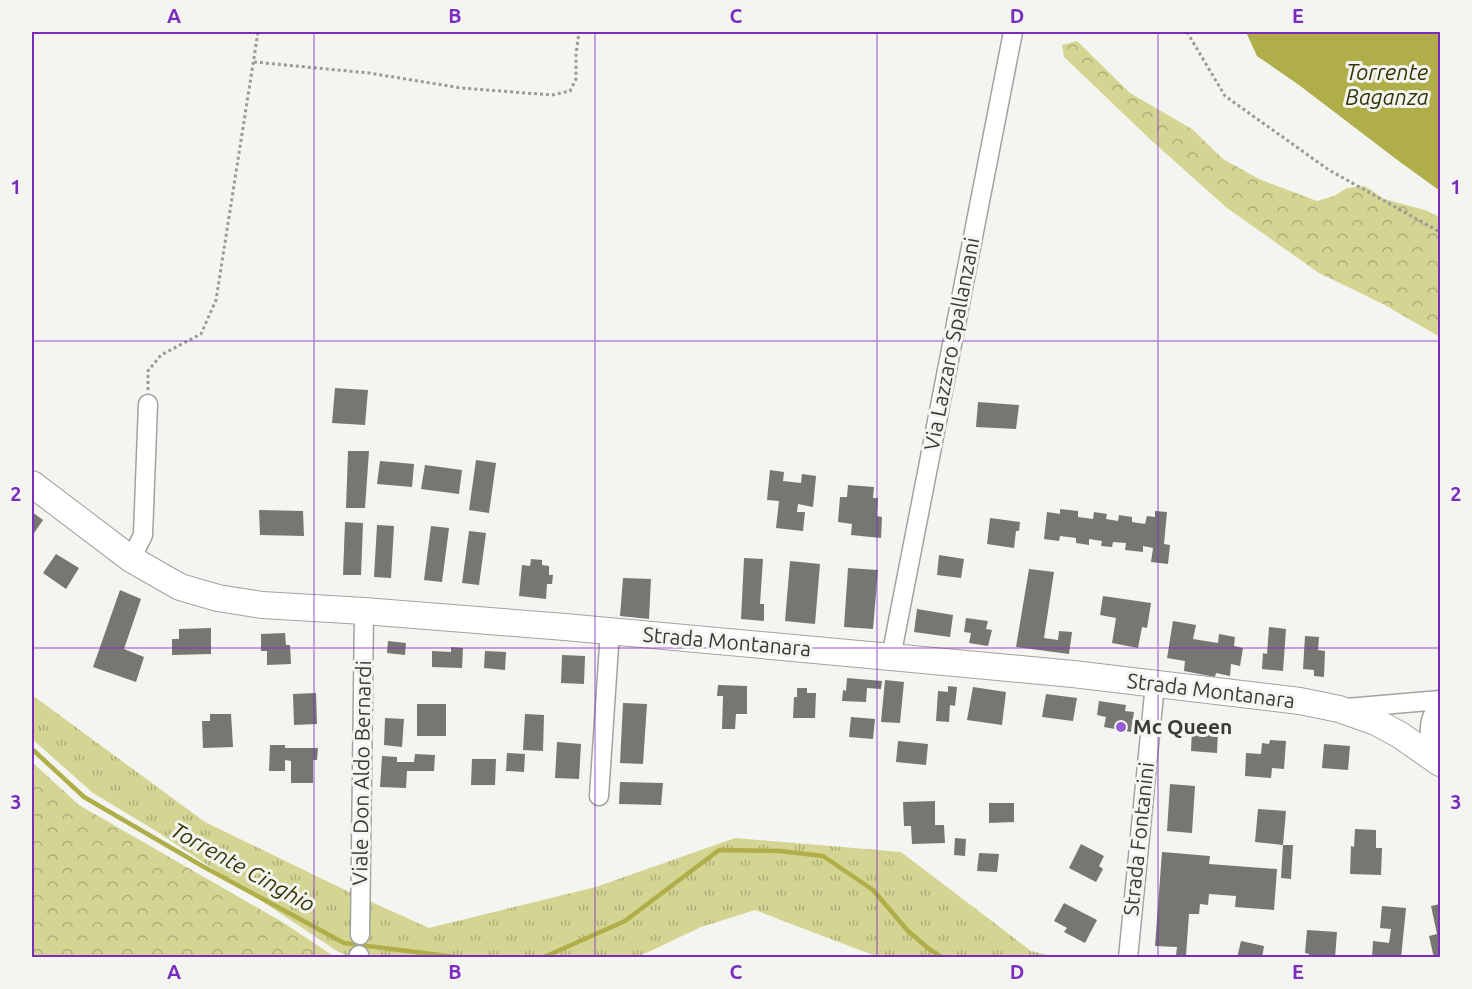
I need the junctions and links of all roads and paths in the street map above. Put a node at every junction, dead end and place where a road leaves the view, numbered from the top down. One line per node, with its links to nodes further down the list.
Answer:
1 (258, 32): 5 (path)
2 (579, 32): 5 (path)
3 (1013, 32): 12 (street, Via Lazzaro Spallanzani)
4 (1187, 32): 6 (path)
5 (254, 62): 7 (path)
6 (1440, 232)
7 (148, 404): 9 (street)
8 (32, 484): 9 (main road, Strada Montanara)
9 (131, 559): 10 (main road, Strada Montanara)
10 (364, 611): 11 (main road, Strada Montanara); 18 (street, Viale Don Aldo Bernardi)
11 (610, 631): 12 (main road, Strada Montanara); 17 (street)
12 (891, 657): 13 (main road, Strada Montanara)
13 (1155, 684): 15 (main road, Strada Montanara); 19 (street, Strada Fontanini)
14 (1440, 702): 15 (street); 16 (street)
15 (1339, 709): 16 (main road, Strada Montanara)
16 (1440, 763)
17 (600, 796)
18 (360, 935)
19 (1128, 957)

